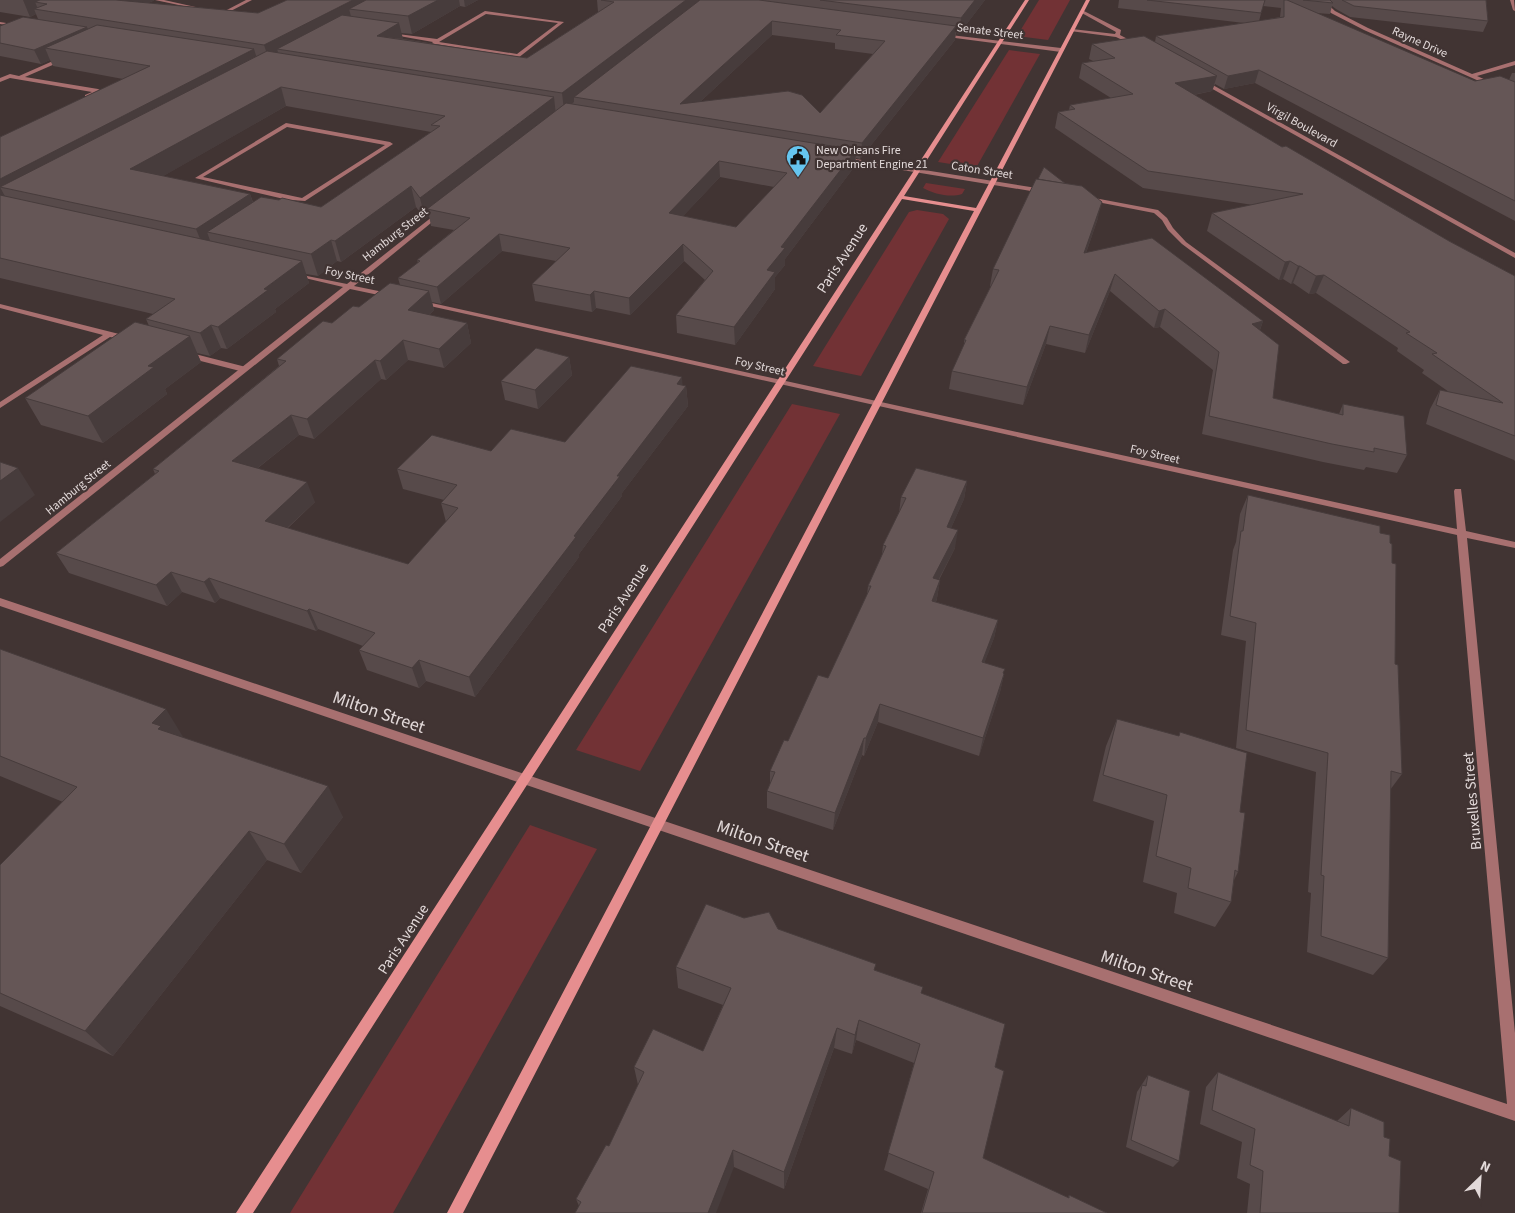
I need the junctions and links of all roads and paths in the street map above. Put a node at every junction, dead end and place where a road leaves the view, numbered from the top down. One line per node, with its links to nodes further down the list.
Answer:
1 (157, 0): 8 (street)
2 (191, 0): 8 (street)
3 (250, 0): 11 (street)
4 (1027, 0): 22 (street, Paris Avenue)
5 (1088, 0): 10 (street)
6 (1320, 0): 28 (street, Rayne Drive)
7 (1512, 0): 9 (street)
8 (181, 5): 11 (street)
9 (1515, 10)
10 (1082, 11): 17 (street); 20 (street)
11 (218, 12): 12 (street)
12 (236, 15)
13 (0, 23): 15 (street)
14 (27, 25): 15 (street)
15 (18, 26): 16 (street)
16 (9, 29)
17 (1072, 30): 20 (street); 24 (street)
18 (382, 33): 21 (street)
19 (938, 34): 22 (street, Senate Street)
20 (1117, 36): 23 (street)
21 (438, 41): 21 (street)
22 (1000, 42): 24 (street, Senate Street); 34 (street, Paris Avenue)
23 (1140, 47)
24 (1061, 50): 35 (street)
25 (71, 55): 29 (street)
26 (1515, 63): 28 (street)
27 (1192, 76): 43 (street, Virgil Boulevard)
28 (1472, 76): 31 (street, Rayne Drive)
29 (20, 77): 30 (street); 32 (street)
30 (0, 80)
31 (1515, 95)
32 (81, 99)
33 (838, 159): 34 (street, Caton Street)
34 (916, 171): 35 (street, Caton Street); 37 (street, Paris Avenue)
35 (992, 183): 36 (street, Caton Street); 41 (street)
36 (1049, 192)
37 (900, 197): 41 (street); 54 (street, Paris Avenue)
38 (1078, 197): 52 (street)
39 (290, 198): 39 (street); 42 (street)
40 (448, 206): 45 (street, Hamburg Street)
41 (978, 210): 55 (street)
42 (269, 212)
43 (1515, 256)
44 (282, 272): 45 (street, Foy Street)
45 (347, 286): 46 (street, Foy Street); 53 (street, Hamburg Street)
46 (395, 297)
47 (415, 301): 54 (street, Foy Street)
48 (0, 306): 49 (street)
49 (109, 334): 50 (street); 56 (street)
50 (137, 341)
51 (183, 354): 53 (street)
52 (1346, 362)
53 (243, 369): 60 (street, Hamburg Street)
54 (780, 382): 55 (street, Foy Street); 62 (street, Paris Avenue)
55 (877, 404): 58 (street, Foy Street); 63 (street)
56 (0, 406)
57 (1458, 491): 58 (street, Bruxelles Street)
58 (1462, 534): 59 (street, Foy Street); 64 (street, Bruxelles Street)
59 (1515, 545)
60 (0, 564)
61 (0, 602): 62 (street, Milton Street)
62 (524, 779): 63 (street, Milton Street); 66 (street, Paris Avenue)
63 (658, 823): 65 (street, Milton Street); 67 (street)
64 (1515, 1108)
65 (1515, 1114)
66 (244, 1213)
67 (455, 1213)

